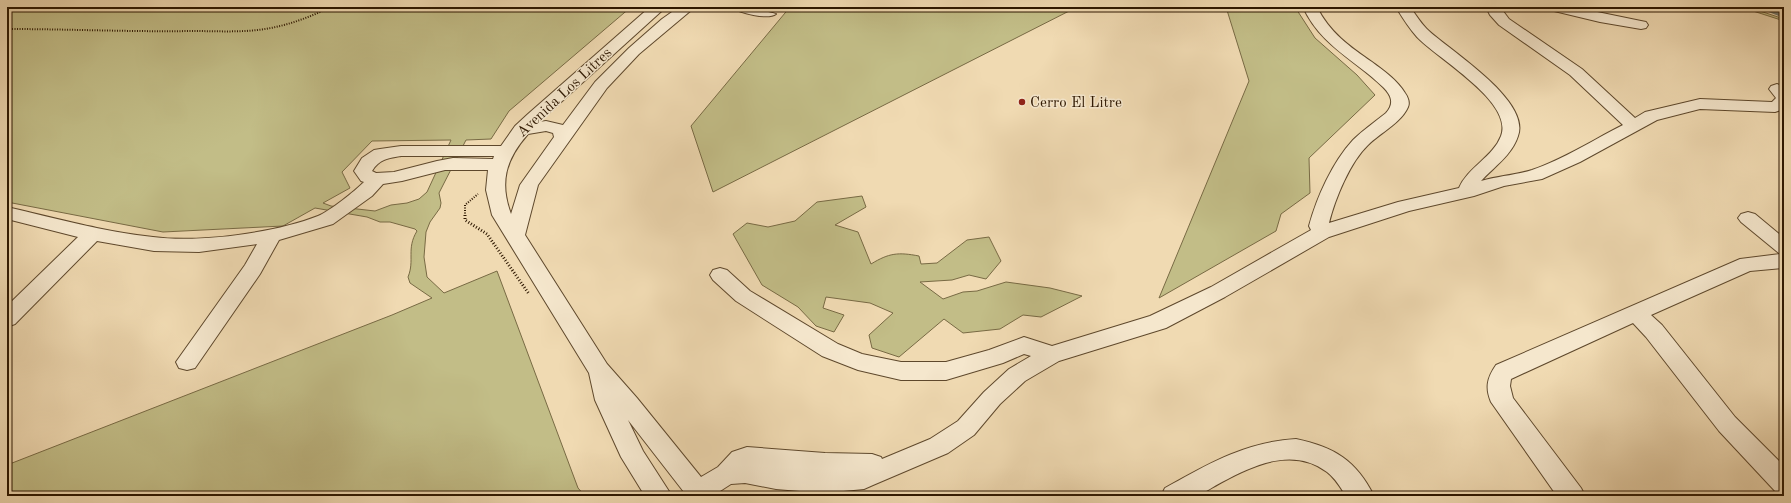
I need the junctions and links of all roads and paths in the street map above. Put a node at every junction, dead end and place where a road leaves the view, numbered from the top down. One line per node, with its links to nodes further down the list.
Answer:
1 (331, 7): 11 (path)
2 (659, 7): 14 (street, Avenida Los Litres)
3 (688, 7): 15 (street, Avenida Los Litres)
4 (735, 7): 9 (lane)
5 (1310, 7): 23 (street)
6 (1403, 7): 20 (street)
7 (1493, 7): 13 (street)
8 (1555, 7): 10 (street)
9 (772, 14)
10 (1641, 25)
11 (7, 29)
12 (1777, 89): 13 (street)
13 (1633, 125): 20 (street)
14 (521, 130): 15 (street); 16 (street, Avenida Los Litres)
15 (563, 138): 19 (street, Avenida Los Litres)
16 (503, 158): 17 (street); 17 (street); 18 (street, Avenida Los Litres)
17 (377, 180): 26 (street)
18 (495, 185): 19 (street); 25 (street, Avenida Los Litres)
19 (529, 185): 25 (street, Avenida Los Litres)
20 (1467, 192): 23 (street)
21 (7, 213): 24 (street)
22 (1748, 218): 27 (street)
23 (1322, 232): 32 (street)
24 (93, 234): 26 (street); 31 (street)
25 (515, 235): 34 (street, Avenida Los Litres)
26 (272, 236): 33 (street)
27 (1784, 249)
28 (1784, 260): 30 (street)
29 (720, 275): 32 (street)
30 (1637, 314): 35 (street); 40 (street)
31 (7, 319)
32 (1051, 355): 36 (street)
33 (187, 362)
34 (629, 422): 36 (street, Avenida Los Litres); 37 (street, Avenida Los Litres)
35 (1784, 483)
36 (700, 493)
37 (659, 496)
38 (1174, 496): 39 (street)
39 (1361, 496)
40 (1572, 496)

